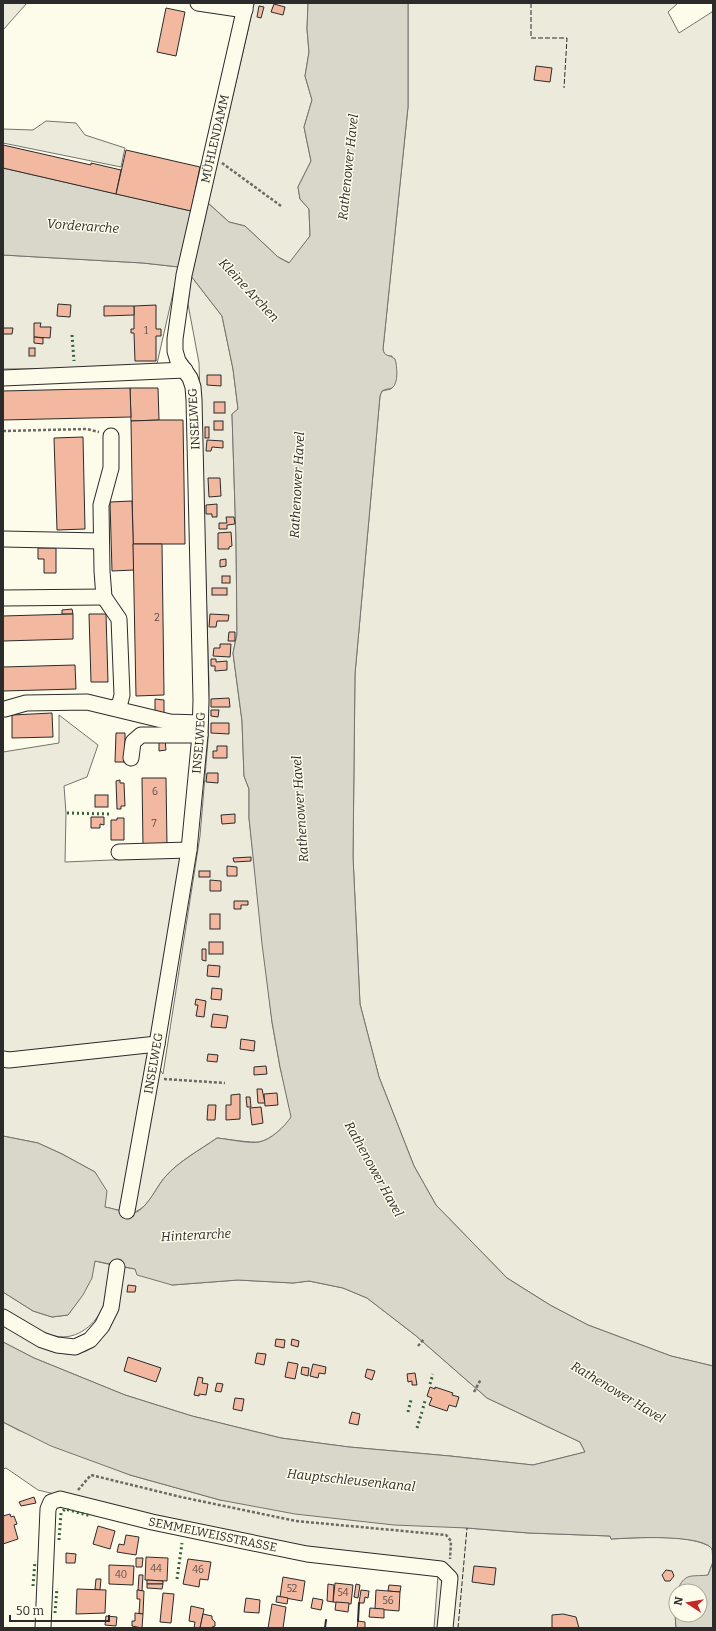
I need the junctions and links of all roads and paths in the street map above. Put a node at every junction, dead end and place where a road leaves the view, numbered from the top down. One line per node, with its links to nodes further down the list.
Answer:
1 (198, 3): 2 (street)
2 (246, 7): 3 (street, MÜHLENDAMM)
3 (212, 156): 4 (path); 5 (street, MÜHLENDAMM)
4 (281, 206)
5 (184, 275): 6 (street, INSELWEG)
6 (185, 370): 7 (street); 16 (street, INSELWEG)
7 (3, 378)
8 (3, 431): 9 (path)
9 (111, 436): 11 (street)
10 (3, 539): 11 (street)
11 (101, 541): 13 (street)
12 (3, 598): 13 (street)
13 (104, 598): 14 (street)
14 (115, 708): 15 (street); 16 (street)
15 (5, 709)
16 (200, 729): 17 (street); 18 (street, INSELWEG)
17 (131, 758)
18 (188, 850): 19 (street); 20 (street, INSELWEG)
19 (119, 852)
20 (157, 1044): 21 (street); 22 (street, INSELWEG)
21 (3, 1059)
22 (150, 1078): 23 (path); 24 (street, INSELWEG)
23 (225, 1083)
24 (126, 1211)
25 (116, 1267): 26 (street)
26 (3, 1317)
27 (424, 1339): 28 (path)
28 (418, 1346)
29 (481, 1379): 30 (path)
30 (474, 1392)
31 (69, 1500): 32 (street, SEMMELWEISSTRASSE); 32 (path); 33 (street, SEMMELWEISSTRASSE)
32 (450, 1578): 34 (street)
33 (43, 1628)
34 (445, 1628)

